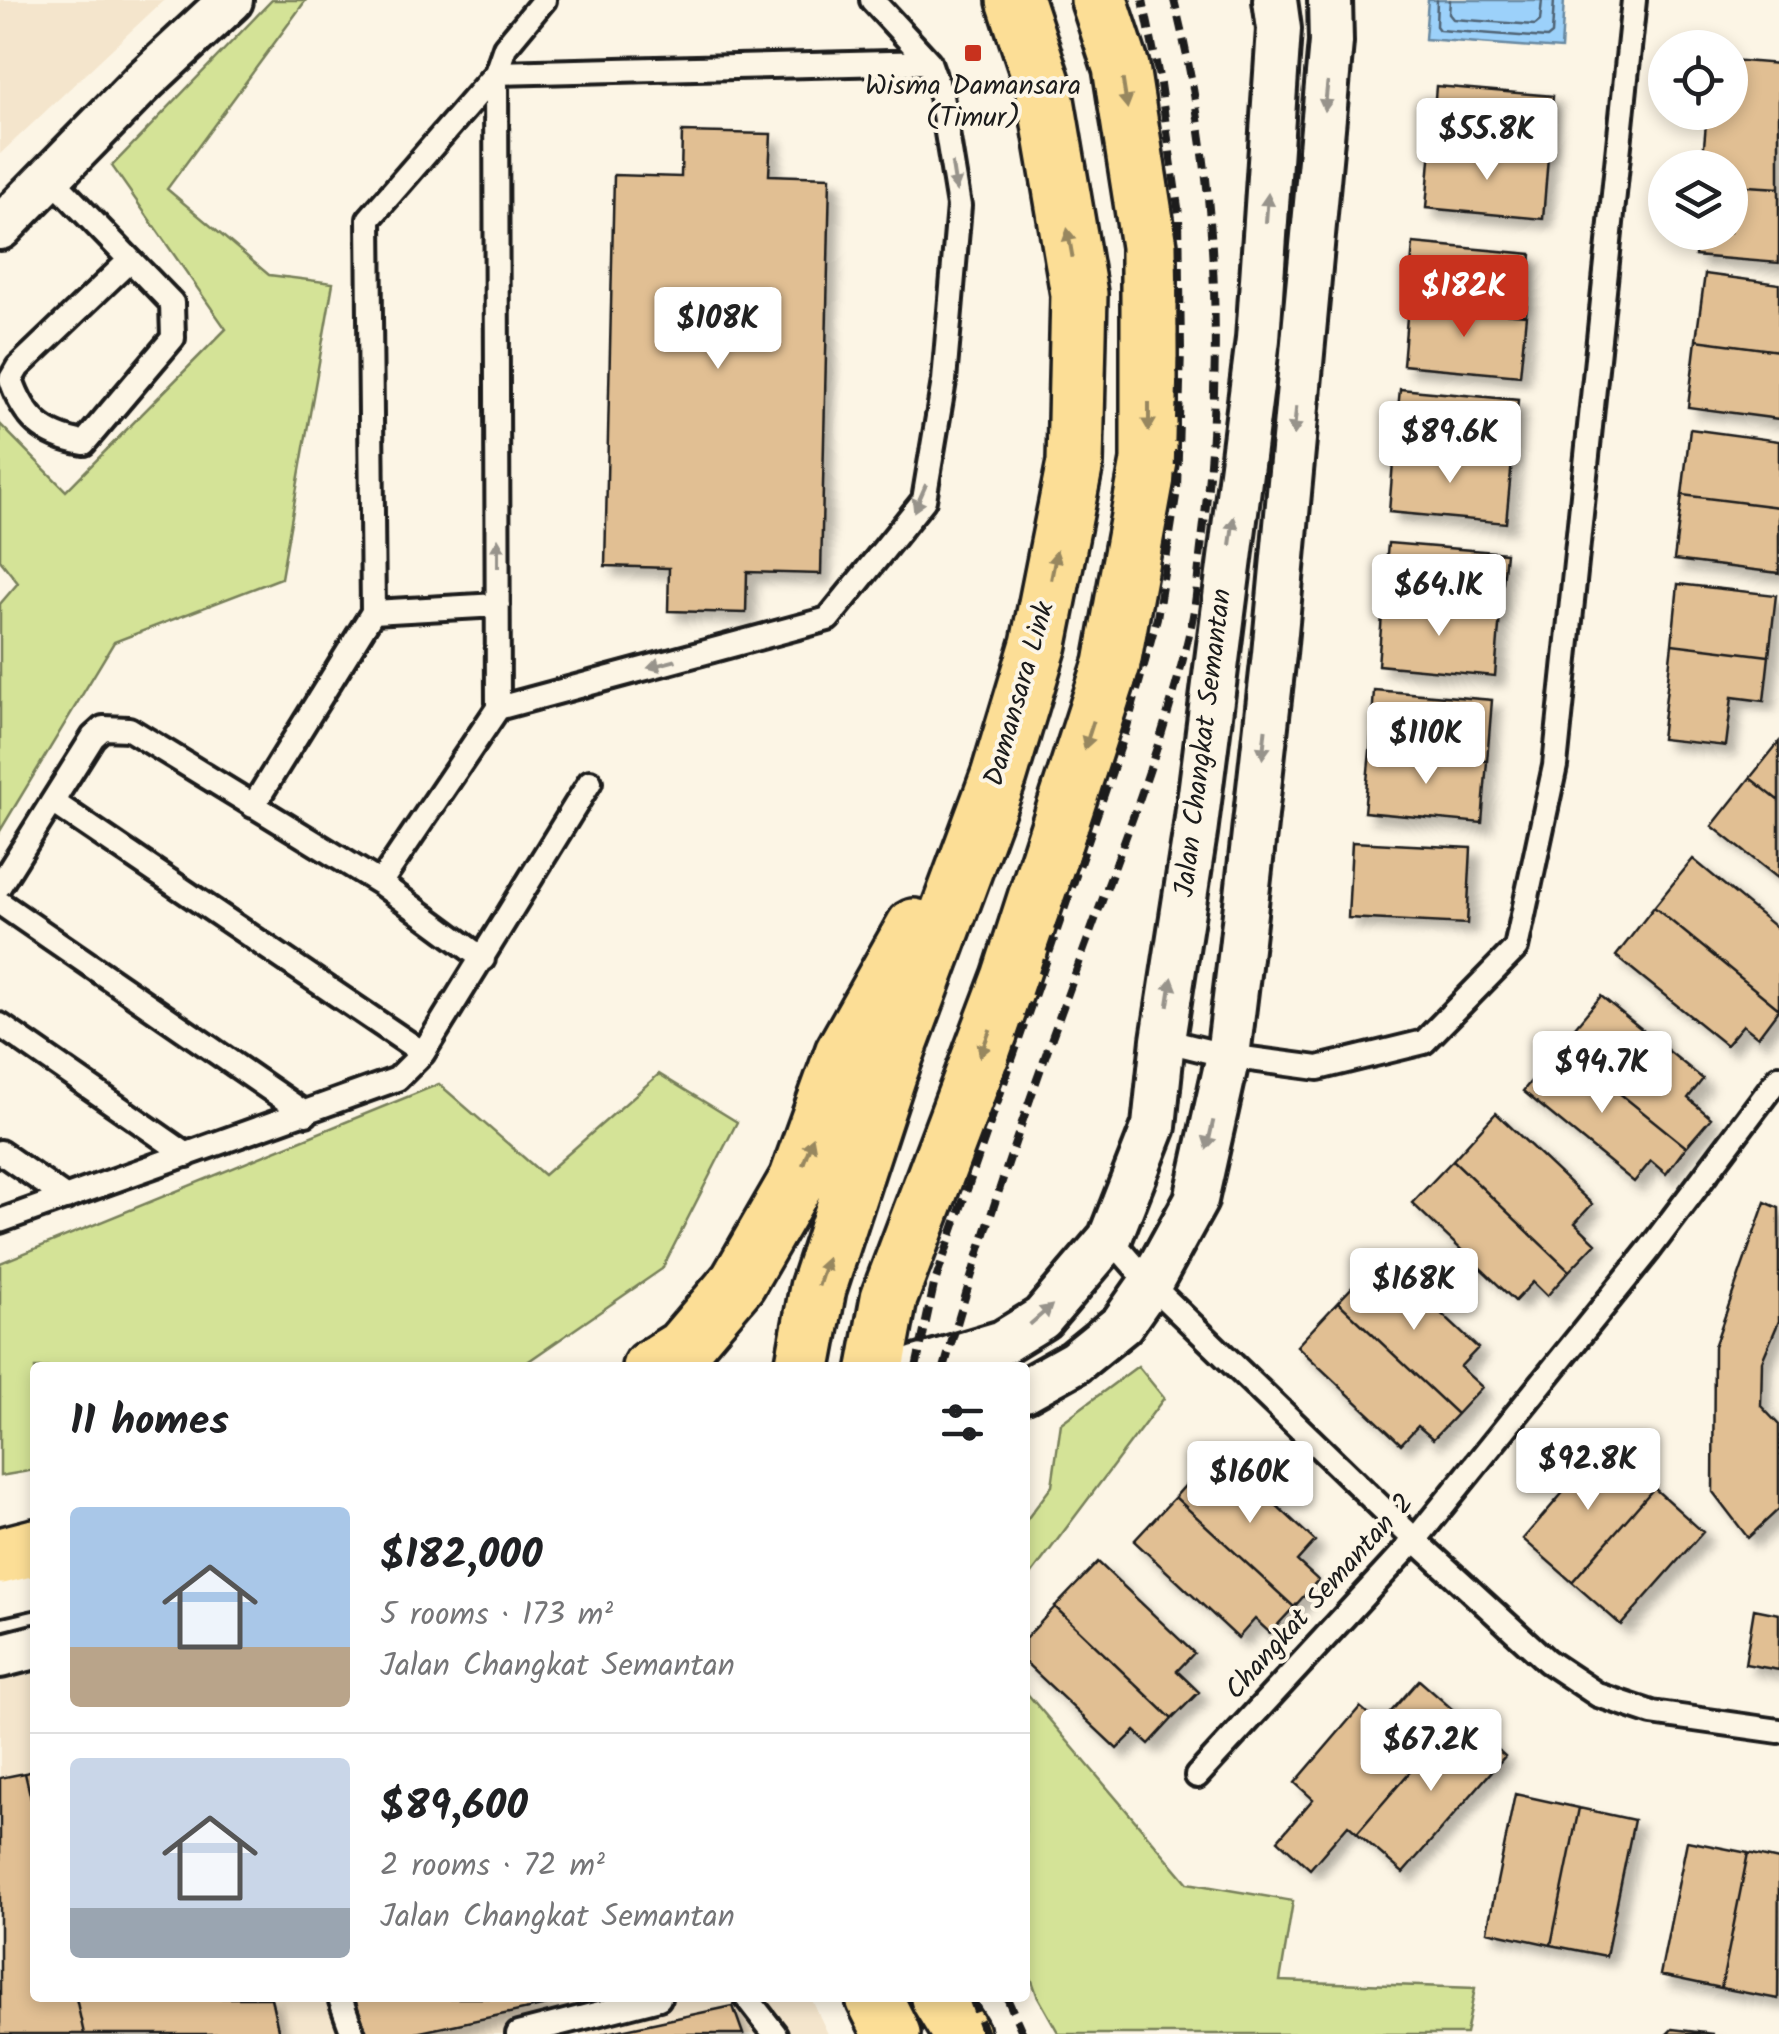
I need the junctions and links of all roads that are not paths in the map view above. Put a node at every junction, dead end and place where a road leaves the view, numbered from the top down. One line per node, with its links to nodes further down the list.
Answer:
1 (230, 0): 11 (street)
2 (544, 0): 10 (lane)
3 (872, 0): 9 (lane)
4 (1015, 0): 17 (highway, Damansara Link, one-way to 4)
5 (1099, 0): 39 (highway, one-way to 39)
6 (1275, 0): 26 (street, Jalan Changkat Semantan, one-way to 6)
7 (1330, 0): 28 (street, Jalan Changkat Semantan, one-way to 28)
8 (1634, 0): 28 (lane)
9 (929, 62): 10 (lane); 16 (lane, one-way to 16)
10 (496, 73): 14 (lane, one-way to 10); 15 (lane)
11 (50, 177): 12 (street); 13 (lane)
12 (0, 228)
13 (130, 260): 13 (lane)
14 (498, 606): 15 (lane); 16 (lane)
15 (373, 612): 20 (lane)
16 (498, 708): 21 (lane)
17 (999, 776): 37 (highway, one-way to 17); 38 (highway, Damansara Link, one-way to 17)
18 (590, 782): 24 (lane)
19 (53, 802): 20 (lane); 22 (lane); 27 (lane)
20 (252, 806): 21 (lane)
21 (380, 884): 24 (lane)
22 (0, 886)
23 (0, 903): 30 (lane)
24 (483, 959): 27 (lane)
25 (0, 1025): 32 (lane)
26 (1163, 1040): 28 (lane); 35 (street, Jalan Changkat Semantan)
27 (423, 1053): 30 (lane)
28 (1228, 1056): 36 (street, Jalan Changkat Semantan, one-way to 36)
29 (1779, 1076): 42 (lane, Changkat Semantan 2)
30 (306, 1114): 32 (lane)
31 (0, 1152): 33 (lane)
32 (188, 1155): 33 (lane)
33 (66, 1198): 34 (lane)
34 (0, 1220)
35 (1110, 1238): 36 (lane); 40 (street, Jalan Changkat Semantan, one-way to 35)
36 (1150, 1284): 41 (street, Jalan Changkat Semantan); 42 (lane)
37 (660, 1362)
38 (804, 1362)
39 (877, 1362)
40 (935, 1362)
41 (1030, 1387)
42 (1414, 1540): 49 (lane); 50 (lane, Changkat Semantan 2)
43 (30, 1548): 44 (highway)
44 (0, 1556)
45 (30, 1587): 46 (street)
46 (0, 1594)
47 (30, 1649): 48 (street)
48 (0, 1656)
49 (1779, 1731)
50 (1197, 1776)
51 (341, 2002): 56 (lane)
52 (643, 2002): 57 (lane)
53 (751, 2002): 58 (lane)
54 (876, 2002): 59 (highway)
55 (941, 2002): 60 (highway)
56 (353, 2034)
57 (518, 2034)
58 (775, 2034)
59 (892, 2034)
60 (961, 2034)

